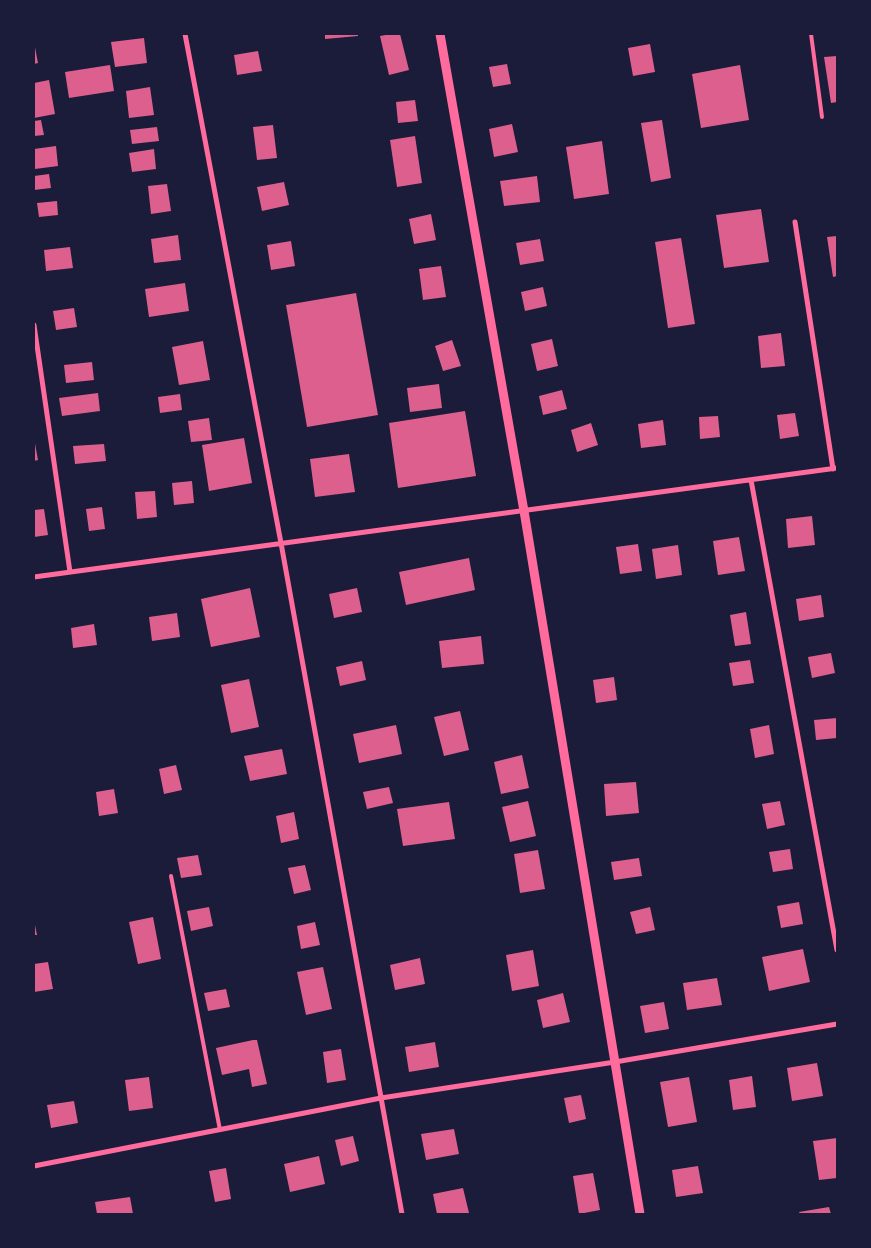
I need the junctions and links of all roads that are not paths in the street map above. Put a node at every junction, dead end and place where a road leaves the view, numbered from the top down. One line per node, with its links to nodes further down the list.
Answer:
1 (185, 34): 10 (street)
2 (440, 34): 9 (street)
3 (811, 34): 4 (lane)
4 (822, 117)
5 (795, 222): 7 (street)
6 (34, 324): 11 (street)
7 (835, 469): 8 (street)
8 (751, 480): 9 (street); 14 (street)
9 (524, 511): 10 (street); 16 (street)
10 (281, 543): 11 (street); 17 (street)
11 (70, 572): 12 (street)
12 (34, 577)
13 (171, 876): 18 (lane)
14 (837, 950)
15 (837, 1024): 16 (street)
16 (615, 1062): 17 (street); 21 (street)
17 (381, 1098): 18 (street); 20 (street)
18 (220, 1130): 19 (street)
19 (34, 1166)
20 (402, 1214)
21 (640, 1214)

